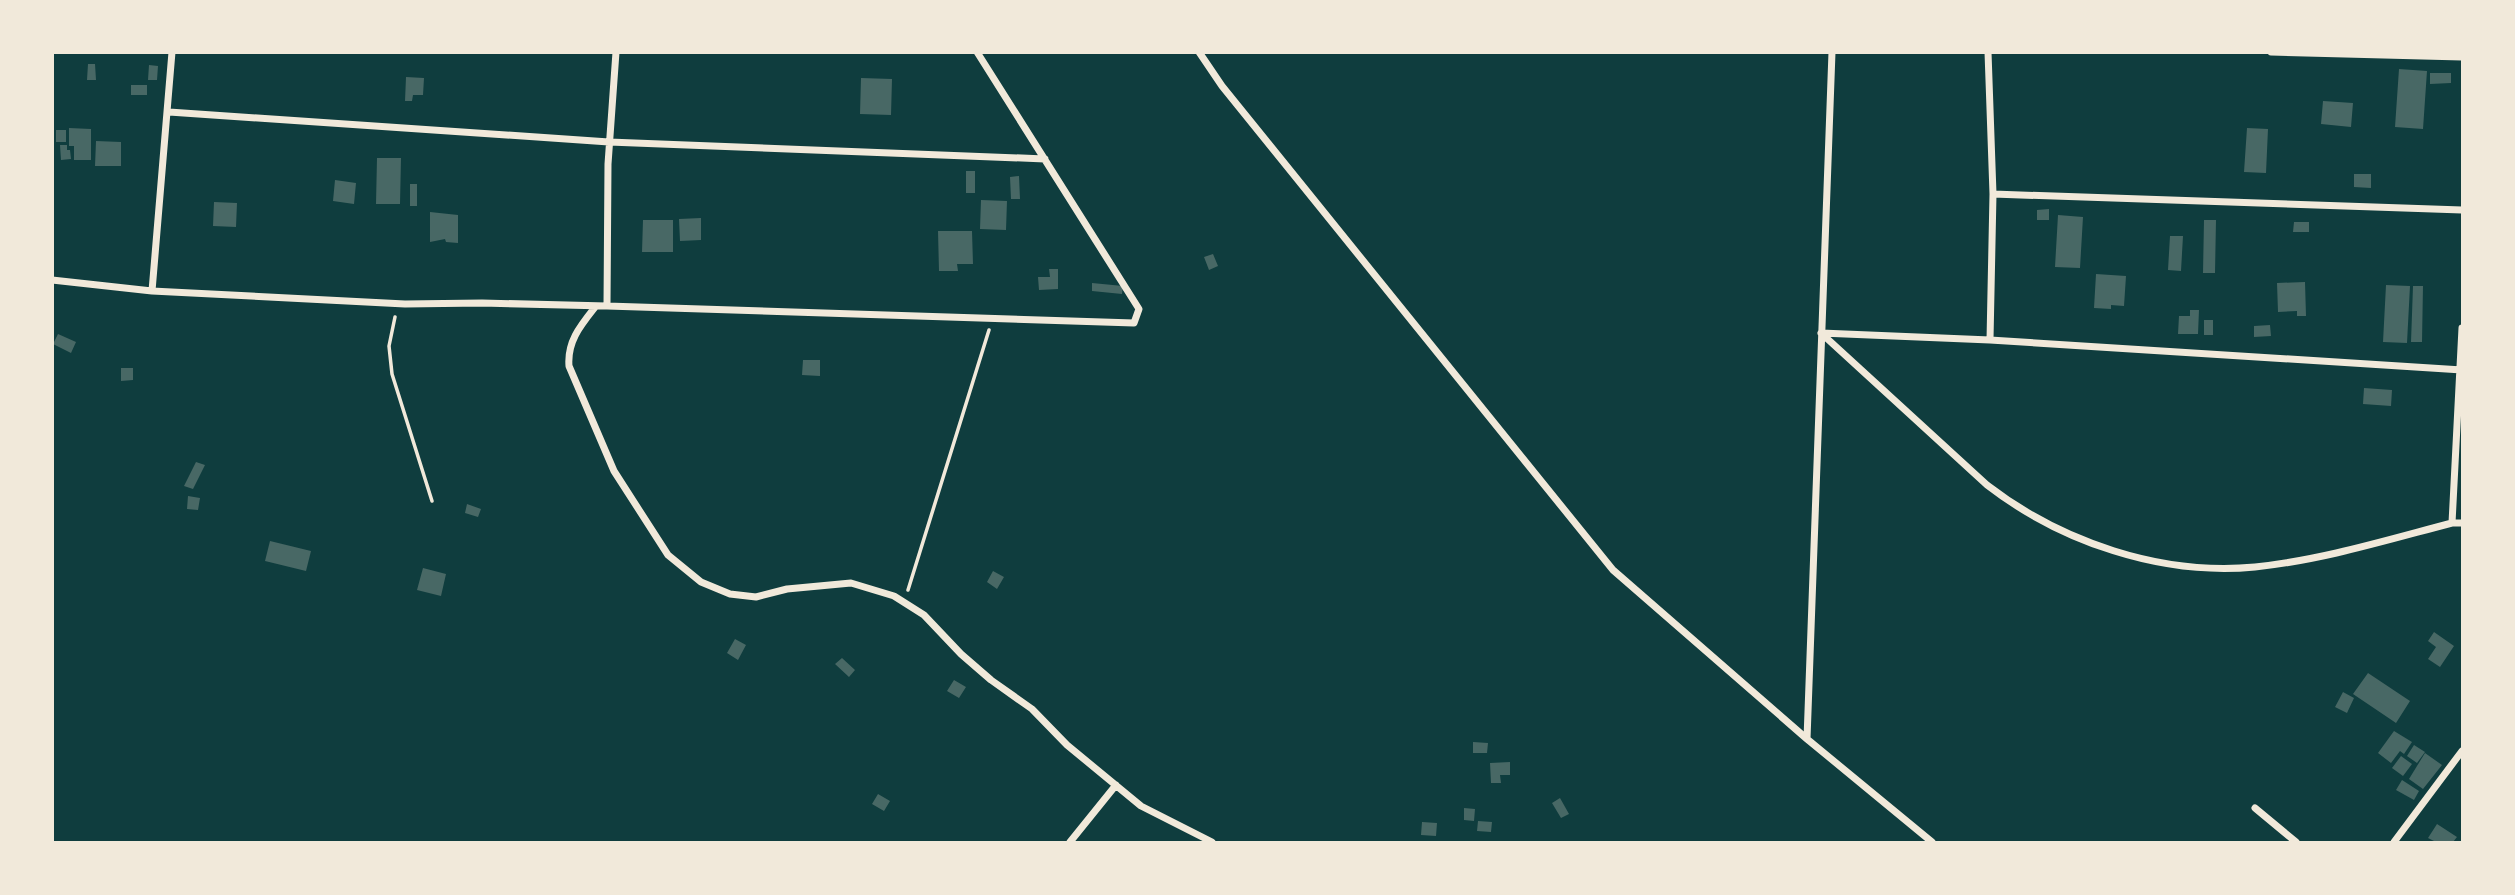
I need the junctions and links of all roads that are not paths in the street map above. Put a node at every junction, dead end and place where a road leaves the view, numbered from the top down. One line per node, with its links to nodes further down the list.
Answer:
1 (172, 52): 9 (street)
2 (616, 52): 10 (street)
3 (977, 52): 11 (street)
4 (1199, 52): 24 (street)
5 (1832, 52): 19 (street)
6 (1988, 52): 12 (street)
7 (2271, 52): 8 (street)
8 (2462, 57)
9 (169, 113): 10 (street); 15 (street)
10 (609, 142): 11 (street); 17 (street)
11 (1045, 159): 17 (street)
12 (1993, 194): 13 (street); 20 (street)
13 (2462, 210)
14 (52, 280): 15 (street)
15 (152, 291): 16 (street)
16 (596, 306): 17 (street); 26 (street)
17 (607, 306)
18 (2462, 328): 21 (street)
19 (1821, 334): 20 (street); 22 (street); 24 (street)
20 (1990, 340): 21 (street)
21 (2461, 370): 22 (street)
22 (2452, 523): 23 (street)
23 (2462, 523)
24 (1807, 739): 30 (street)
25 (2462, 751): 32 (street)
26 (1116, 785): 28 (street); 29 (street)
27 (2255, 808): 31 (street)
28 (1070, 842)
29 (1212, 842)
30 (1931, 842)
31 (2296, 842)
32 (2394, 842)

